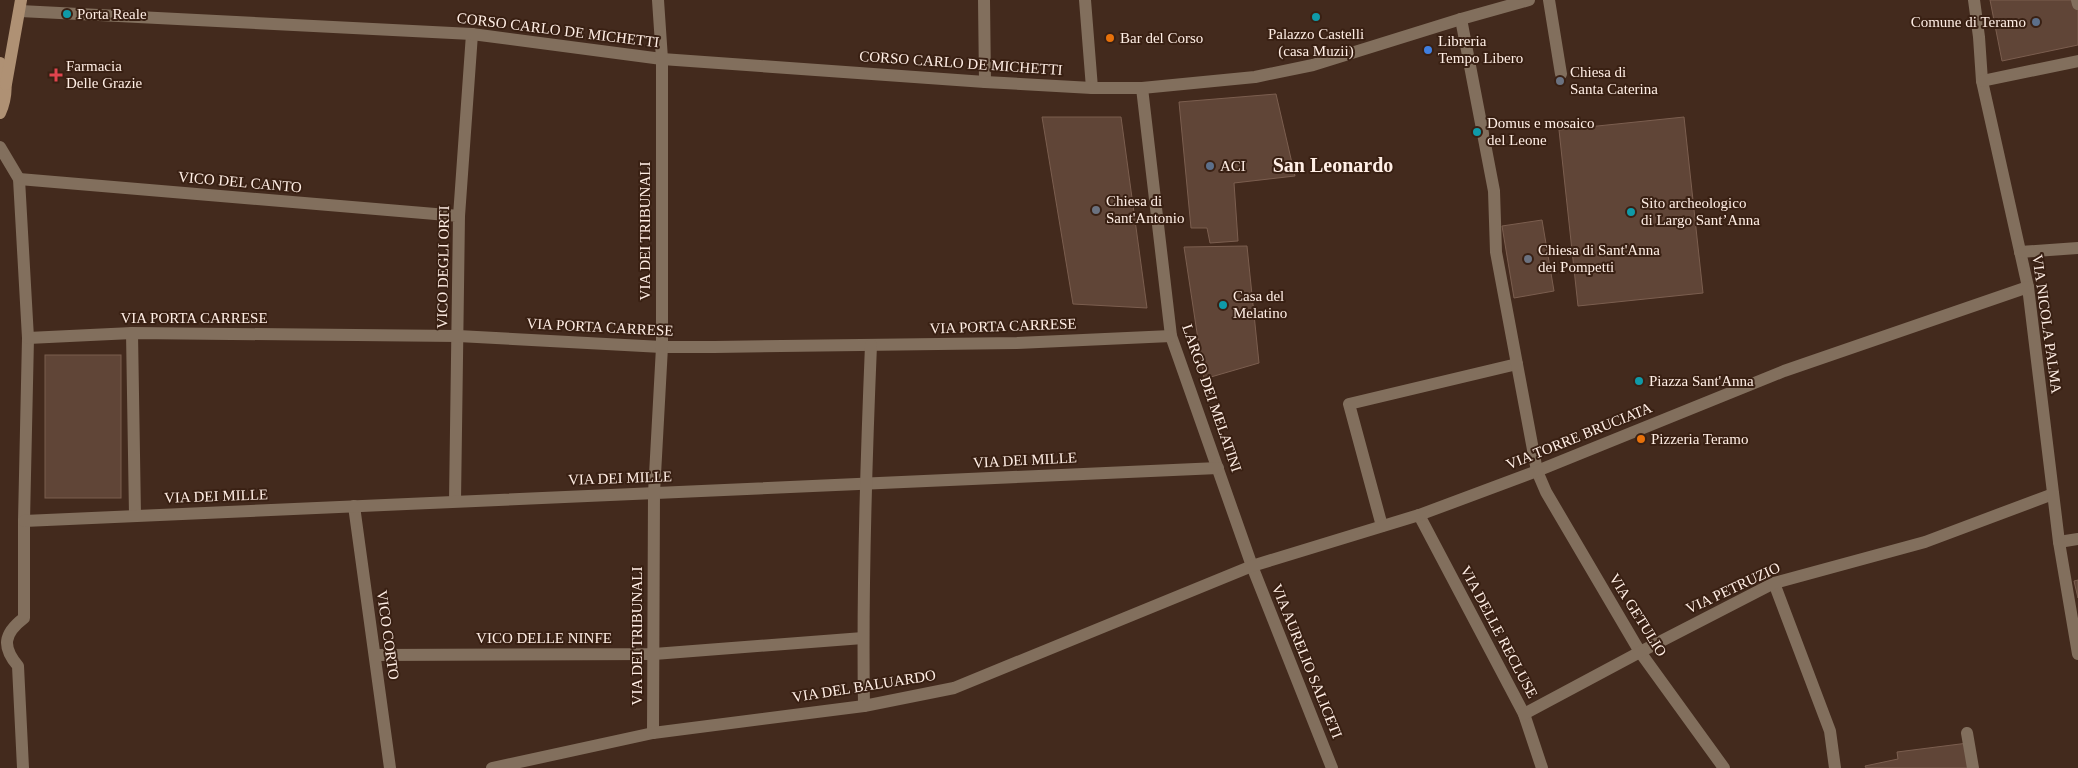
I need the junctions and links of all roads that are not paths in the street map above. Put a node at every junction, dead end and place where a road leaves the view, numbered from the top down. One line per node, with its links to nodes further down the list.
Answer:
1 (658, 0): 12 (street, VIA DEI TRIBUNALI)
2 (984, 0): 17 (street)
3 (1085, 0): 19 (street)
4 (1529, 0): 10 (street, CORSO CARLO DE MICHETTI)
5 (1549, 0): 15 (street)
6 (1974, 0): 16 (street, VIA NICOLA PALMA)
7 (2077, 0): 8 (street)
8 (2078, 4)
9 (21, 6): 11 (street, CORSO CARLO DE MICHETTI); 18 (main road)
10 (1461, 19): 20 (street, CORSO CARLO DE MICHETTI); 34 (street, VIA GETULIO)
11 (472, 34): 12 (street, CORSO CARLO DE MICHETTI); 24 (street, VICO DEGLI ORTI)
12 (662, 59): 17 (street, CORSO CARLO DE MICHETTI); 33 (street, VIA DEI TRIBUNALI)
13 (2078, 61): 16 (street)
14 (0, 63): 18 (main road)
15 (1561, 74)
16 (1982, 81): 26 (street, VIA NICOLA PALMA)
17 (985, 82): 19 (street, CORSO CARLO DE MICHETTI)
18 (6, 84): 21 (main road)
19 (1092, 88): 20 (street, CORSO CARLO DE MICHETTI)
20 (1142, 88): 30 (street, LARGO DEI MELATINI)
21 (0, 113)
22 (0, 148): 23 (street)
23 (19, 179): 24 (street, VICO DEL CANTO); 31 (street)
24 (459, 216): 29 (street, VICO DEGLI ORTI)
25 (2078, 248): 26 (street)
26 (2020, 252): 27 (street, VIA NICOLA PALMA)
27 (2028, 287): 36 (street, VIA TORRE BRUCIATA); 39 (street, VIA NICOLA PALMA)
28 (132, 333): 29 (street, VIA PORTA CARRESE); 31 (street, VIA PORTA CARRESE); 43 (street)
29 (458, 336): 33 (street, VIA PORTA CARRESE); 40 (street, VICO DEGLI ORTI)
30 (1170, 336): 32 (street, VIA PORTA CARRESE); 35 (street, LARGO DEI MELATINI)
31 (28, 338): 44 (street)
32 (871, 345): 33 (street, VIA PORTA CARRESE); 37 (street)
33 (662, 347): 38 (street, VIA DEI TRIBUNALI)
34 (1516, 364): 36 (street, VIA GETULIO); 45 (street)
35 (1218, 468): 37 (street, VIA DEI MILLE); 48 (street, LARGO DEI MELATINI)
36 (1537, 471): 42 (street, VIA TORRE BRUCIATA); 52 (street, VIA GETULIO)
37 (865, 484): 38 (street, VIA DEI MILLE); 50 (street)
38 (654, 493): 40 (street, VIA DEI MILLE); 54 (street, VIA DEI TRIBUNALI)
39 (2053, 494): 47 (street, VIA NICOLA PALMA); 49 (street, VIA PETRUZIO)
40 (455, 502): 41 (street, VIA DEI MILLE)
41 (354, 506): 43 (street, VIA DEI MILLE); 53 (street, VICO CORTO)
42 (1419, 515): 45 (street, VIA TORRE BRUCIATA); 57 (street, VIA DELLE RECLUSE)
43 (135, 516): 44 (street, VIA DEI MILLE)
44 (24, 521): 51 (street)
45 (1382, 526): 48 (street, VIA TORRE BRUCIATA)
46 (2078, 539): 47 (street)
47 (2059, 542): 55 (street, VIA NICOLA PALMA)
48 (1252, 566): 56 (street, VIA DEL BALUARDO); 63 (street, VIA AURELIO SALICETI)
49 (1774, 583): 52 (street, VIA PETRUZIO); 66 (street)
50 (863, 638): 54 (street, VICO DELLE NINFE); 56 (street)
51 (3, 640): 60 (street)
52 (1640, 652): 57 (street, VIA PETRUZIO); 65 (street, VIA GETULIO)
53 (375, 654): 54 (street, VICO DELLE NINFE); 61 (street, VICO CORTO)
54 (654, 654): 58 (street, VIA DEI TRIBUNALI)
55 (2078, 654)
56 (864, 706): 58 (street, VIA DEL BALUARDO)
57 (1524, 714): 64 (street, VIA DELLE RECLUSE)
58 (652, 733): 62 (street, VIA DEL BALUARDO)
59 (1967, 733): 67 (street)
60 (23, 768)
61 (390, 768)
62 (492, 768)
63 (1332, 768)
64 (1542, 768)
65 (1724, 768)
66 (1835, 768)
67 (1972, 768)

